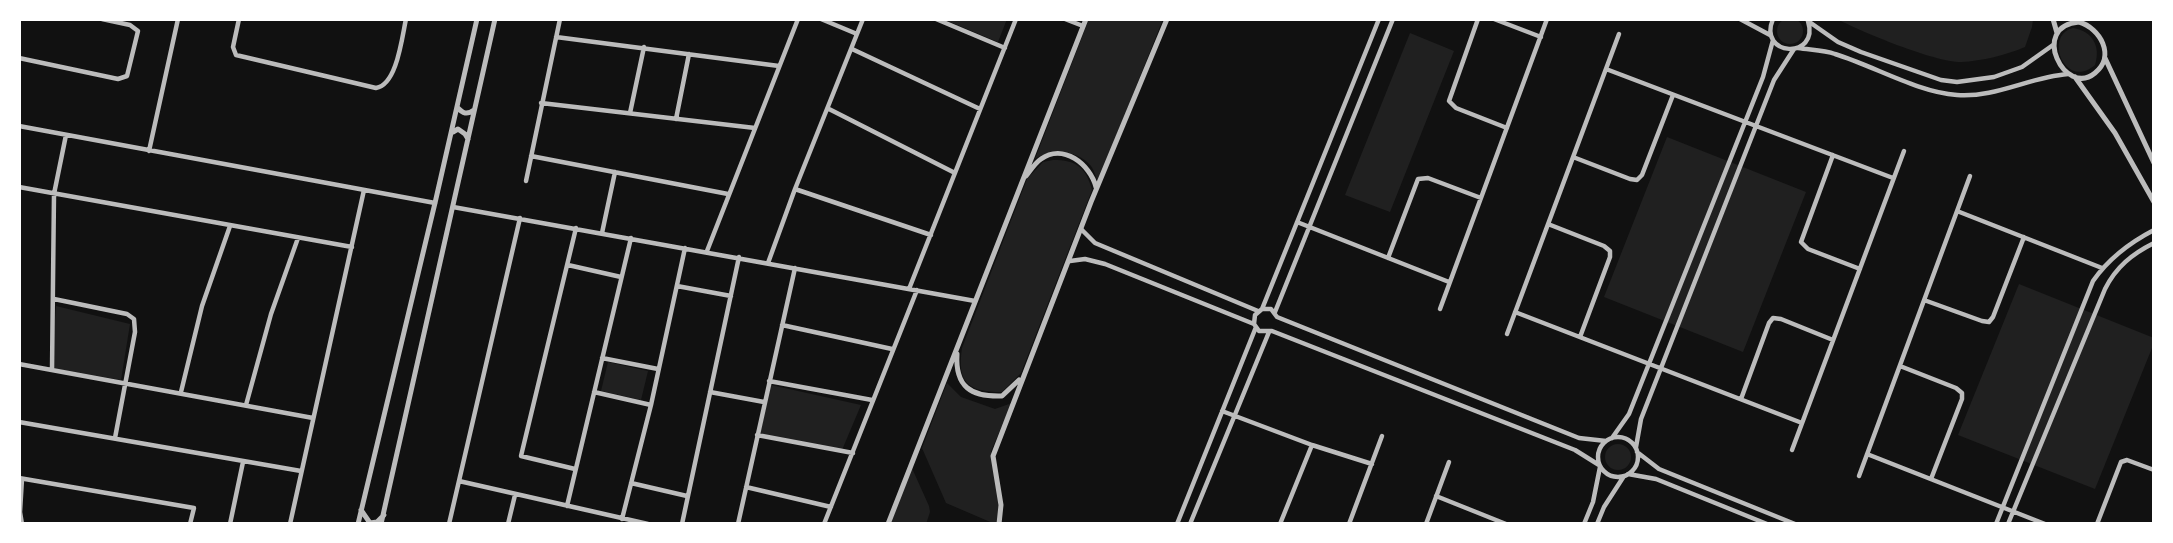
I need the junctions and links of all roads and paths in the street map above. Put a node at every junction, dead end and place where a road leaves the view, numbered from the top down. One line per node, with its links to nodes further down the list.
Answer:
1 (102, 19): 39 (street)
2 (178, 19): 61 (street)
3 (239, 19): 4 (street)
4 (406, 19)
5 (477, 19): 47 (street)
6 (495, 19): 50 (street)
7 (561, 19): 30 (street)
8 (798, 19): 41 (street)
9 (821, 19): 28 (street)
10 (863, 19): 28 (street)
11 (936, 19): 35 (street)
12 (1016, 19): 35 (street)
13 (1065, 19): 26 (street)
14 (1086, 19): 26 (street)
15 (1167, 19): 79 (street)
16 (1379, 19): 85 (street)
17 (1393, 19): 88 (street)
18 (1478, 19): 57 (street)
19 (1494, 19): 31 (street)
20 (1547, 19): 31 (street)
21 (1740, 19): 32 (street)
22 (1773, 19): 32 (street)
23 (2053, 19): 27 (street)
24 (1807, 20): 33 (street); 36 (street)
25 (2088, 22): 27 (street); 40 (street)
26 (1083, 26): 70 (street)
27 (2057, 33): 33 (street)
28 (857, 34): 37 (street)
29 (1619, 34): 42 (street)
30 (556, 37): 34 (street); 46 (street)
31 (1541, 37): 57 (street)
32 (1772, 38): 36 (street); 53 (street)
33 (2053, 45): 43 (street)
34 (644, 47): 38 (street); 51 (street)
35 (1005, 48): 49 (street)
36 (1796, 48): 43 (street); 55 (street)
37 (852, 49): 48 (street); 49 (street)
38 (689, 54): 41 (street); 52 (street)
39 (19, 58)
40 (2105, 58): 44 (street); 66 (street)
41 (779, 66): 56 (street)
42 (1606, 69): 45 (street); 65 (street)
43 (2068, 74): 44 (street)
44 (2075, 77): 80 (street)
45 (1672, 95): 53 (street); 65 (street)
46 (541, 103): 51 (street); 64 (street)
47 (457, 107): 50 (street); 58 (street)
48 (829, 109): 68 (street); 74 (street)
49 (980, 109): 68 (street)
50 (474, 110): 60 (street)
51 (630, 113): 52 (street)
52 (676, 119): 56 (street)
53 (1744, 122): 55 (street); 131 (street)
54 (19, 126): 59 (street)
55 (1757, 127): 63 (street); 134 (street)
56 (755, 128): 77 (street)
57 (1507, 128): 78 (street)
58 (451, 134): 60 (street); 81 (street)
59 (66, 135): 61 (street); 76 (street)
60 (468, 139): 82 (street)
61 (149, 151): 75 (street)
62 (1903, 151): 71 (street)
63 (1833, 155): 71 (street); 108 (street)
64 (531, 156): 67 (street); 72 (street)
65 (1573, 158): 86 (street)
66 (2154, 163)
67 (615, 172): 77 (street); 92 (street)
68 (955, 173): 93 (street)
69 (1970, 176): 83 (street)
70 (1024, 178): 79 (street); 117 (street)
71 (1893, 178): 108 (street)
72 (526, 181)
73 (19, 187): 76 (street)
74 (794, 189): 93 (street); 104 (street)
75 (364, 190): 81 (street); 98 (street)
76 (54, 194): 87 (street); 115 (street)
77 (728, 194): 100 (street)
78 (1481, 198): 102 (street); 110 (street)
79 (1091, 202): 90 (street)
80 (2154, 202)
81 (435, 203): 183 (street)
82 (453, 207): 84 (street); 185 (street)
83 (1957, 211): 94 (street); 116 (street)
84 (520, 218): 89 (street); 174 (street)
85 (1297, 222): 88 (street); 119 (street)
86 (1548, 224): 120 (street); 126 (street)
87 (230, 226): 95 (street); 140 (street)
88 (1308, 227): 102 (street); 121 (street)
89 (576, 228): 92 (street); 105 (street)
90 (1080, 229): 103 (street); 119 (street)
91 (2154, 229): 107 (street)
92 (602, 233): 96 (street)
93 (931, 235): 112 (street)
94 (2024, 237): 107 (street); 116 (street)
95 (298, 238): 98 (street); 146 (street)
96 (631, 238): 99 (street); 109 (street)
97 (2154, 243): 184 (street)
98 (352, 247): 150 (street)
99 (685, 248): 100 (street); 111 (street)
100 (707, 251): 101 (street)
101 (739, 257): 104 (street); 114 (street)
102 (1388, 258): 110 (street)
103 (1070, 261): 123 (street); 137 (street)
104 (768, 263): 106 (street)
105 (568, 265): 109 (street); 167 (street)
106 (795, 268): 112 (street); 122 (street)
107 (2102, 268): 182 (street)
108 (1860, 269): 127 (street)
109 (621, 277): 130 (street)
110 (1450, 282): 118 (street)
111 (677, 286): 114 (street); 135 (street)
112 (909, 289): 113 (street)
113 (917, 290): 117 (street); 129 (street)
114 (732, 296): 142 (street)
115 (54, 299): 136 (street); 139 (street)
116 (1924, 300): 133 (street)
117 (975, 301): 128 (street)
118 (1440, 309)
119 (1260, 310): 121 (street); 123 (street)
120 (1515, 312): 125 (street); 126 (street)
121 (1276, 315): 124 (street); 157 (street)
122 (782, 325): 129 (street); 138 (street)
123 (1255, 326): 124 (street); 148 (street)
124 (1271, 332): 149 (street); 166 (street)
125 (1507, 334)
126 (1580, 337): 131 (street)
127 (1833, 340): 143 (street); 152 (street)
128 (958, 346): 137 (street); 200 (street)
129 (892, 349): 144 (street)
130 (602, 358): 135 (street); 141 (street)
131 (1648, 363): 134 (street); 156 (street)
132 (19, 364): 136 (street)
133 (1900, 366): 162 (street); 173 (street)
134 (1661, 368): 143 (street); 159 (street)
135 (658, 369): 147 (street)
136 (52, 370): 139 (street)
137 (1024, 375): 201 (street)
138 (769, 381): 144 (street); 145 (street)
139 (125, 382): 140 (street); 155 (street)
140 (181, 392): 146 (street)
141 (594, 392): 147 (street); 167 (street)
142 (710, 392): 145 (street); 178 (street)
143 (1741, 399): 152 (street)
144 (873, 400): 161 (street)
145 (764, 402): 153 (street)
146 (246, 405): 150 (street)
147 (651, 405): 175 (street)
148 (1222, 411): 149 (street); 202 (street)
149 (1233, 415): 158 (street); 203 (street)
150 (313, 418): 169 (street)
151 (19, 422): 155 (street)
152 (1802, 423): 160 (street)
153 (757, 435): 161 (street); 176 (street)
154 (1382, 436): 165 (street)
155 (115, 438): 163 (street)
156 (1612, 438): 157 (street); 159 (street)
157 (1606, 441): 166 (street)
158 (1312, 445): 165 (street); 204 (street)
159 (1636, 450): 170 (street); 210 (street)
160 (1792, 450)
161 (853, 453): 181 (street)
162 (1867, 454): 171 (street); 173 (street)
163 (243, 462): 169 (street); 190 (street)
164 (1449, 462): 179 (street)
165 (1372, 464): 205 (street)
166 (1600, 466): 170 (street); 207 (street)
167 (575, 470): 180 (street)
168 (2154, 470): 214 (street)
169 (301, 471): 191 (street)
170 (1626, 475): 208 (street); 209 (street)
171 (1859, 476)
172 (21, 479): 188 (street); 189 (street)
173 (1931, 479): 182 (street)
174 (459, 481): 177 (street); 194 (street)
175 (631, 483): 178 (street); 186 (street)
176 (746, 487): 181 (street); 198 (street)
177 (515, 495): 180 (street); 195 (street)
178 (687, 496): 197 (street)
179 (1436, 496): 187 (street); 206 (street)
180 (567, 506): 186 (street)
181 (831, 507): 199 (street)
182 (2004, 507): 184 (street); 211 (street)
183 (361, 510): 185 (street); 192 (street)
184 (2013, 511): 212 (street); 213 (street)
185 (384, 515): 193 (street)
186 (622, 519): 196 (street)
187 (1504, 523)
188 (22, 524)
189 (190, 524)
190 (230, 524)
191 (290, 524)
192 (358, 524)
193 (382, 524)
194 (449, 524)
195 (508, 524)
196 (648, 524)
197 (682, 524)
198 (738, 524)
199 (824, 524)
200 (888, 524)
201 (999, 524)
202 (1177, 524)
203 (1190, 524)
204 (1280, 524)
205 (1349, 524)
206 (1426, 524)
207 (1584, 524)
208 (1597, 524)
209 (1767, 524)
210 (1795, 524)
211 (1996, 524)
212 (2008, 524)
213 (2045, 524)
214 (2097, 524)

